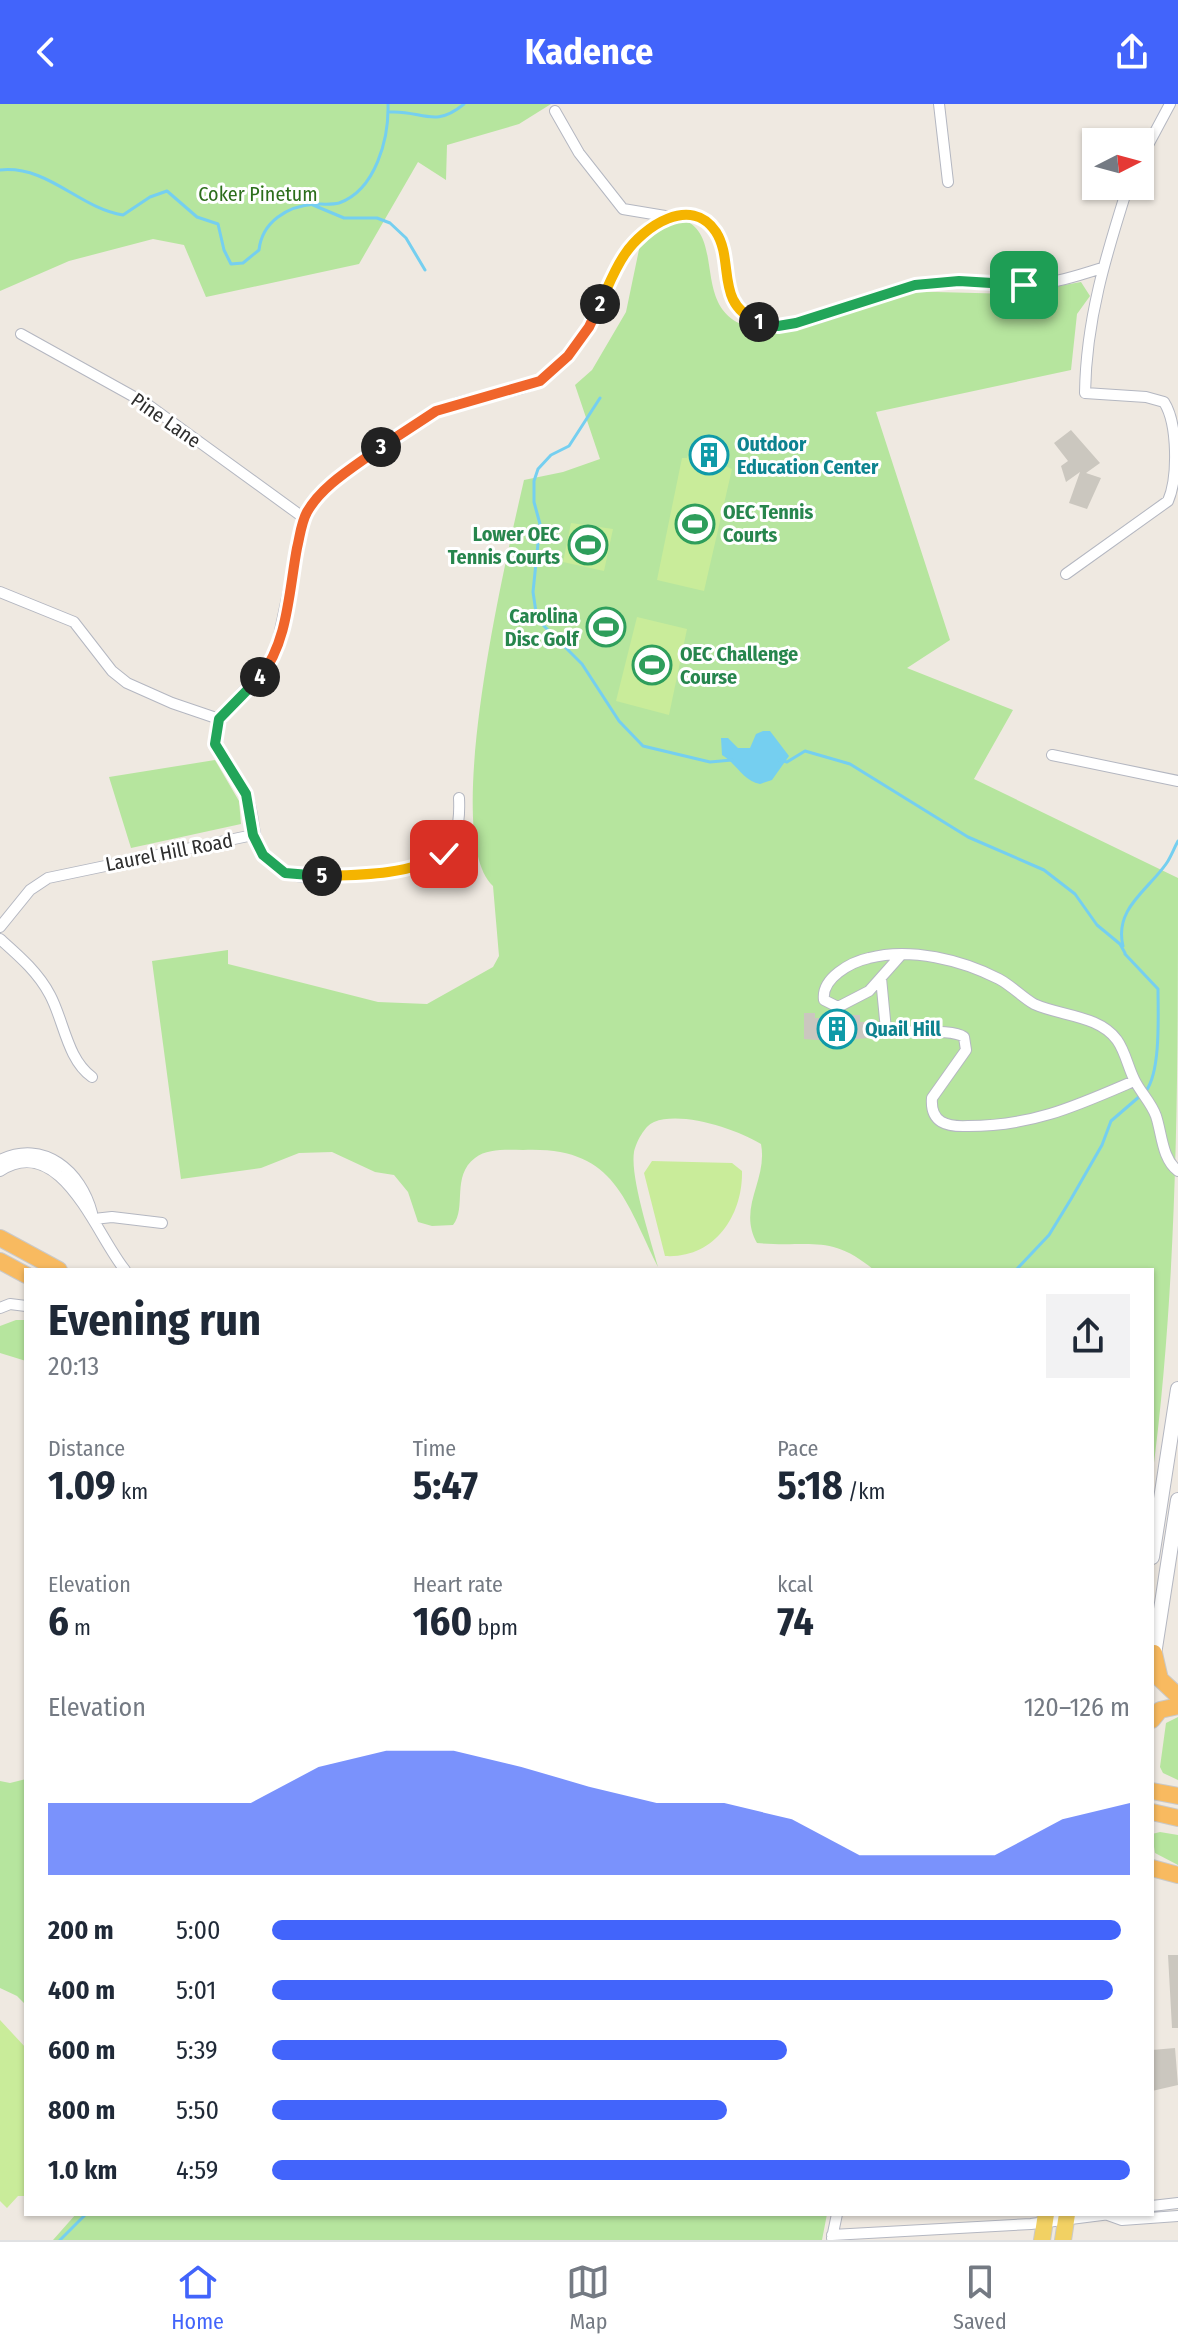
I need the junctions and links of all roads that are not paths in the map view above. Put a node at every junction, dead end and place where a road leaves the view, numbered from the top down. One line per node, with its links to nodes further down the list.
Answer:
1 (939, 104): 5 (street)
2 (1170, 104): 4 (street)
3 (555, 111): 7 (street)
4 (1154, 134)
5 (948, 182)
6 (1124, 200): 8 (street)
7 (671, 217): 8 (street); 10 (street)
8 (1102, 268): 11 (street)
9 (21, 334): 10 (street, Pine Lane)
10 (304, 518): 13 (street)
11 (1066, 574)
12 (0, 592): 13 (street)
13 (219, 719): 17 (street, Laurel Hill Road)
14 (1052, 755): 15 (street)
15 (1178, 781)
16 (459, 798): 17 (street)
17 (253, 835): 18 (street, Laurel Hill Road)
18 (0, 927)
19 (0, 939): 22 (street)
20 (901, 955): 21 (street); 21 (street); 23 (street)
21 (881, 978): 23 (street)
22 (92, 1077)
23 (1134, 1081): 26 (street)
24 (0, 1160): 27 (street)
25 (0, 1171): 27 (street)
26 (1178, 1171)
27 (94, 1219): 28 (street); 32 (street)
28 (162, 1223)
29 (0, 1238): 31 (highway)
30 (0, 1261): 33 (highway)
31 (55, 1268)
32 (124, 1268)
33 (24, 1274)
34 (24, 1306): 35 (street)
35 (0, 1308)
36 (1178, 1389): 38 (main road)
37 (1178, 1500): 39 (main road)
38 (1154, 1544)
39 (1154, 1655)
40 (1154, 1664): 41 (highway)
41 (1178, 1696)
42 (1178, 1706): 43 (highway)
43 (1154, 1718)
44 (1156, 1813): 45 (highway)
45 (1178, 1818)
46 (1154, 1869): 48 (highway)
47 (1154, 1875): 48 (highway)
48 (1178, 1878)
49 (1178, 2203): 50 (street)
50 (1154, 2206)
51 (837, 2216): 56 (street)
52 (1067, 2216): 55 (street); 58 (main road)
53 (1113, 2216): 54 (street)
54 (1178, 2216)
55 (1046, 2218): 56 (street); 57 (main road)
56 (832, 2238)
57 (1042, 2240)
58 (1063, 2240)

